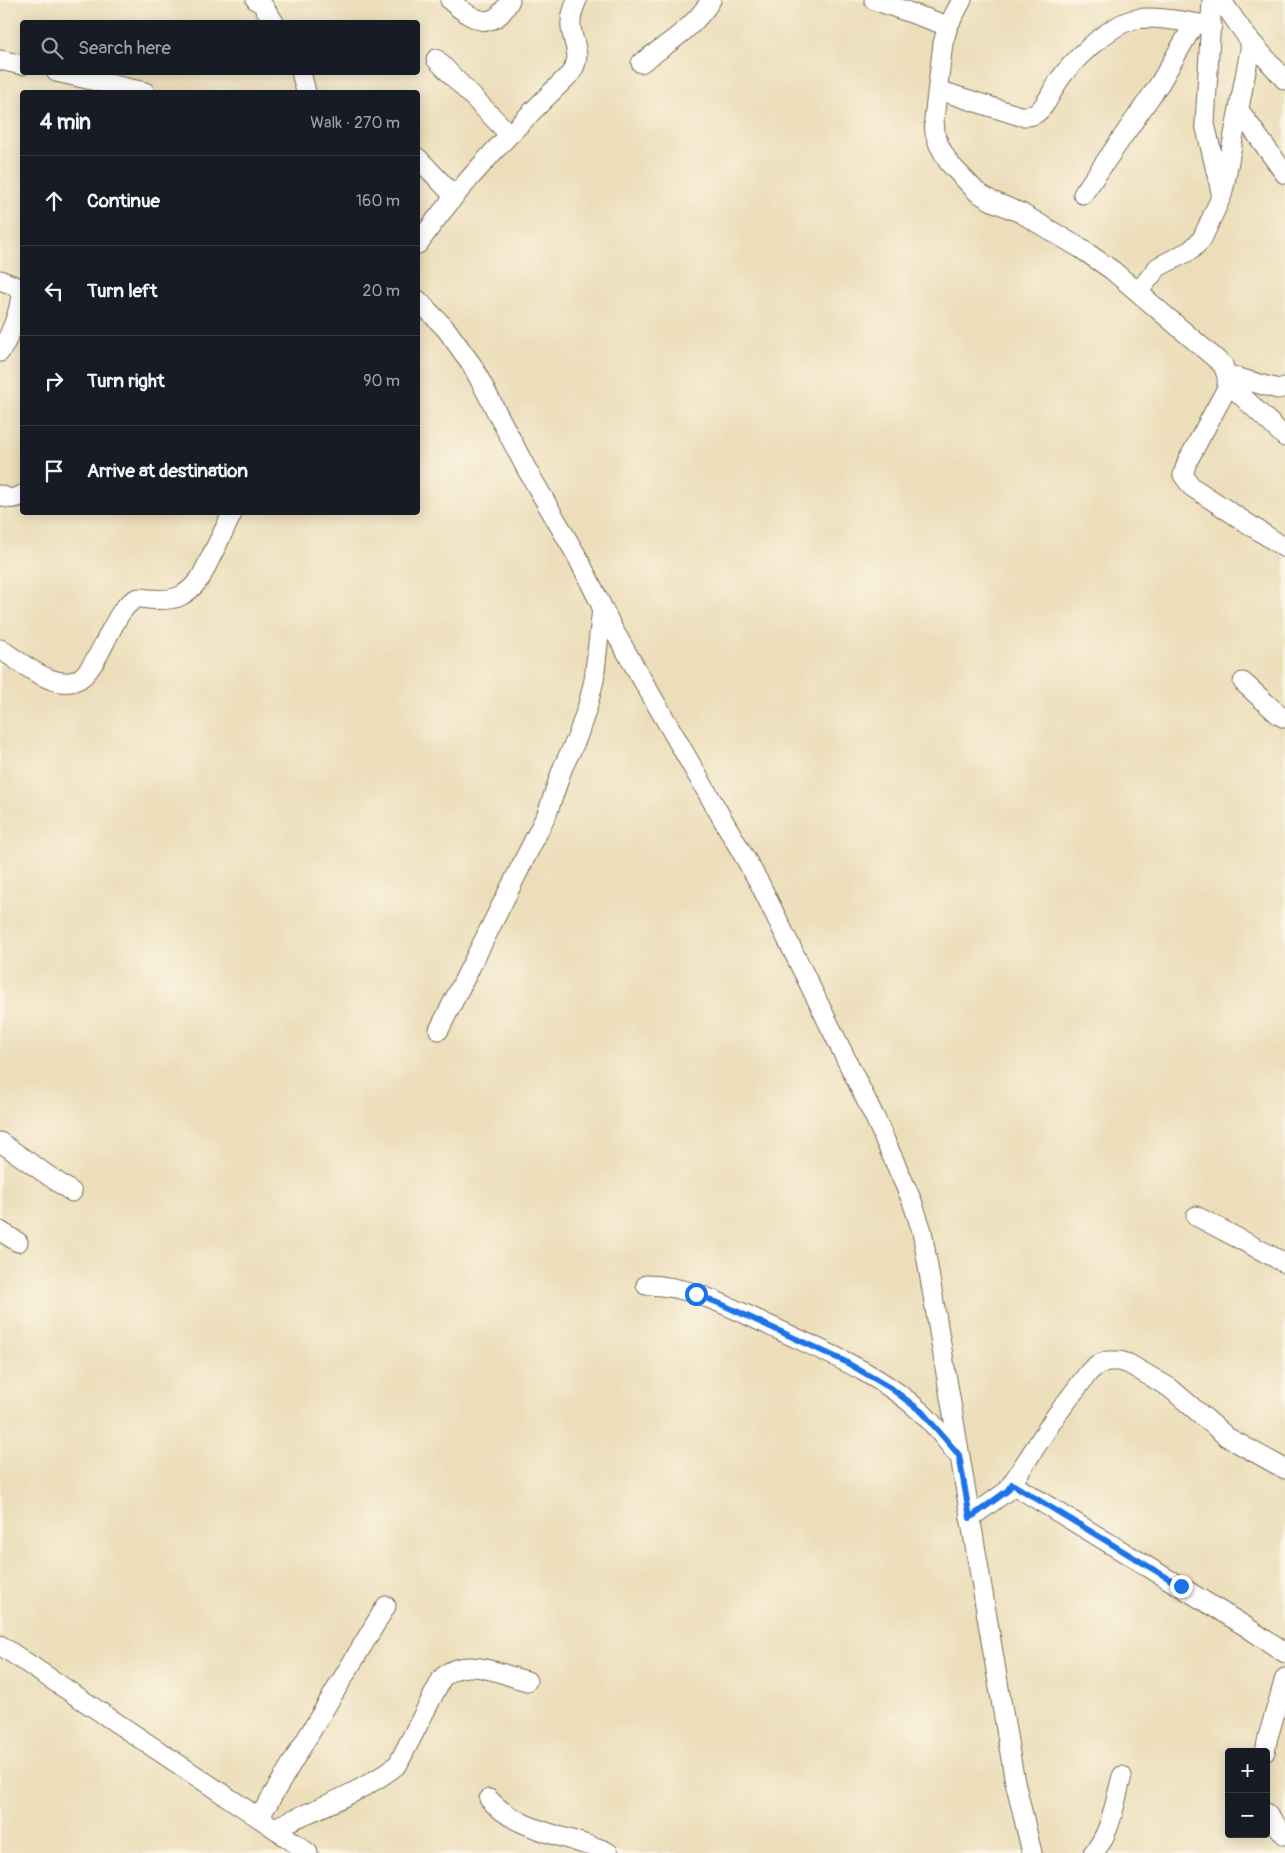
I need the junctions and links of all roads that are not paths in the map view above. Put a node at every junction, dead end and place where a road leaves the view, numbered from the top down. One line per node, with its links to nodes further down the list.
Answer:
1 (256, 0): 10 (street)
2 (450, 0): 3 (street)
3 (510, 0)
4 (577, 0): 25 (street)
5 (711, 0): 16 (street)
6 (874, 0): 12 (street)
7 (962, 0): 12 (street)
8 (1212, 0): 11 (street)
9 (1222, 0): 13 (street)
10 (273, 20)
11 (1203, 25): 23 (street); 28 (street); 29 (street)
12 (948, 26): 23 (street)
13 (1250, 40): 20 (street); 24 (street)
14 (436, 59): 25 (street)
15 (0, 60): 17 (street)
16 (641, 63)
17 (20, 65)
18 (69, 75): 21 (street)
19 (302, 75): 22 (street)
20 (1285, 80)
21 (136, 90)
22 (306, 90)
23 (938, 90): 34 (street)
24 (1239, 110): 27 (street); 29 (street)
25 (509, 134): 30 (street)
26 (420, 160): 30 (street)
27 (1285, 174)
28 (1083, 194)
29 (1222, 195): 34 (street)
30 (454, 196): 31 (street)
31 (420, 241)
32 (0, 280): 33 (street)
33 (20, 292)
34 (1138, 292): 38 (street)
35 (20, 302): 37 (street)
36 (420, 302): 45 (street)
37 (0, 352)
38 (1227, 379): 39 (street); 40 (street); 44 (street)
39 (1285, 387)
40 (1285, 437)
41 (0, 495): 42 (street)
42 (20, 496)
43 (232, 515): 46 (street)
44 (1285, 548)
45 (602, 608): 49 (street); 57 (street)
46 (0, 649)
47 (1243, 682): 48 (street)
48 (1285, 718)
49 (439, 1030)
50 (0, 1142): 51 (street)
51 (72, 1192)
52 (1196, 1216): 55 (street)
53 (0, 1231): 54 (street)
54 (18, 1242)
55 (1285, 1263)
56 (646, 1285): 57 (street)
57 (959, 1455): 60 (street)
58 (1285, 1470): 59 (street)
59 (1012, 1484): 60 (street); 62 (street)
60 (970, 1518): 74 (street)
61 (386, 1606): 70 (street)
62 (1282, 1644)
63 (0, 1645): 70 (street)
64 (1285, 1678): 66 (street)
65 (527, 1681): 70 (street)
66 (1266, 1748)
67 (1122, 1776): 75 (street)
68 (489, 1798): 73 (street)
69 (1270, 1818): 71 (street)
70 (266, 1823): 72 (street)
71 (1285, 1835)
72 (308, 1853)
73 (609, 1853)
74 (1032, 1853)
75 (1093, 1853)

